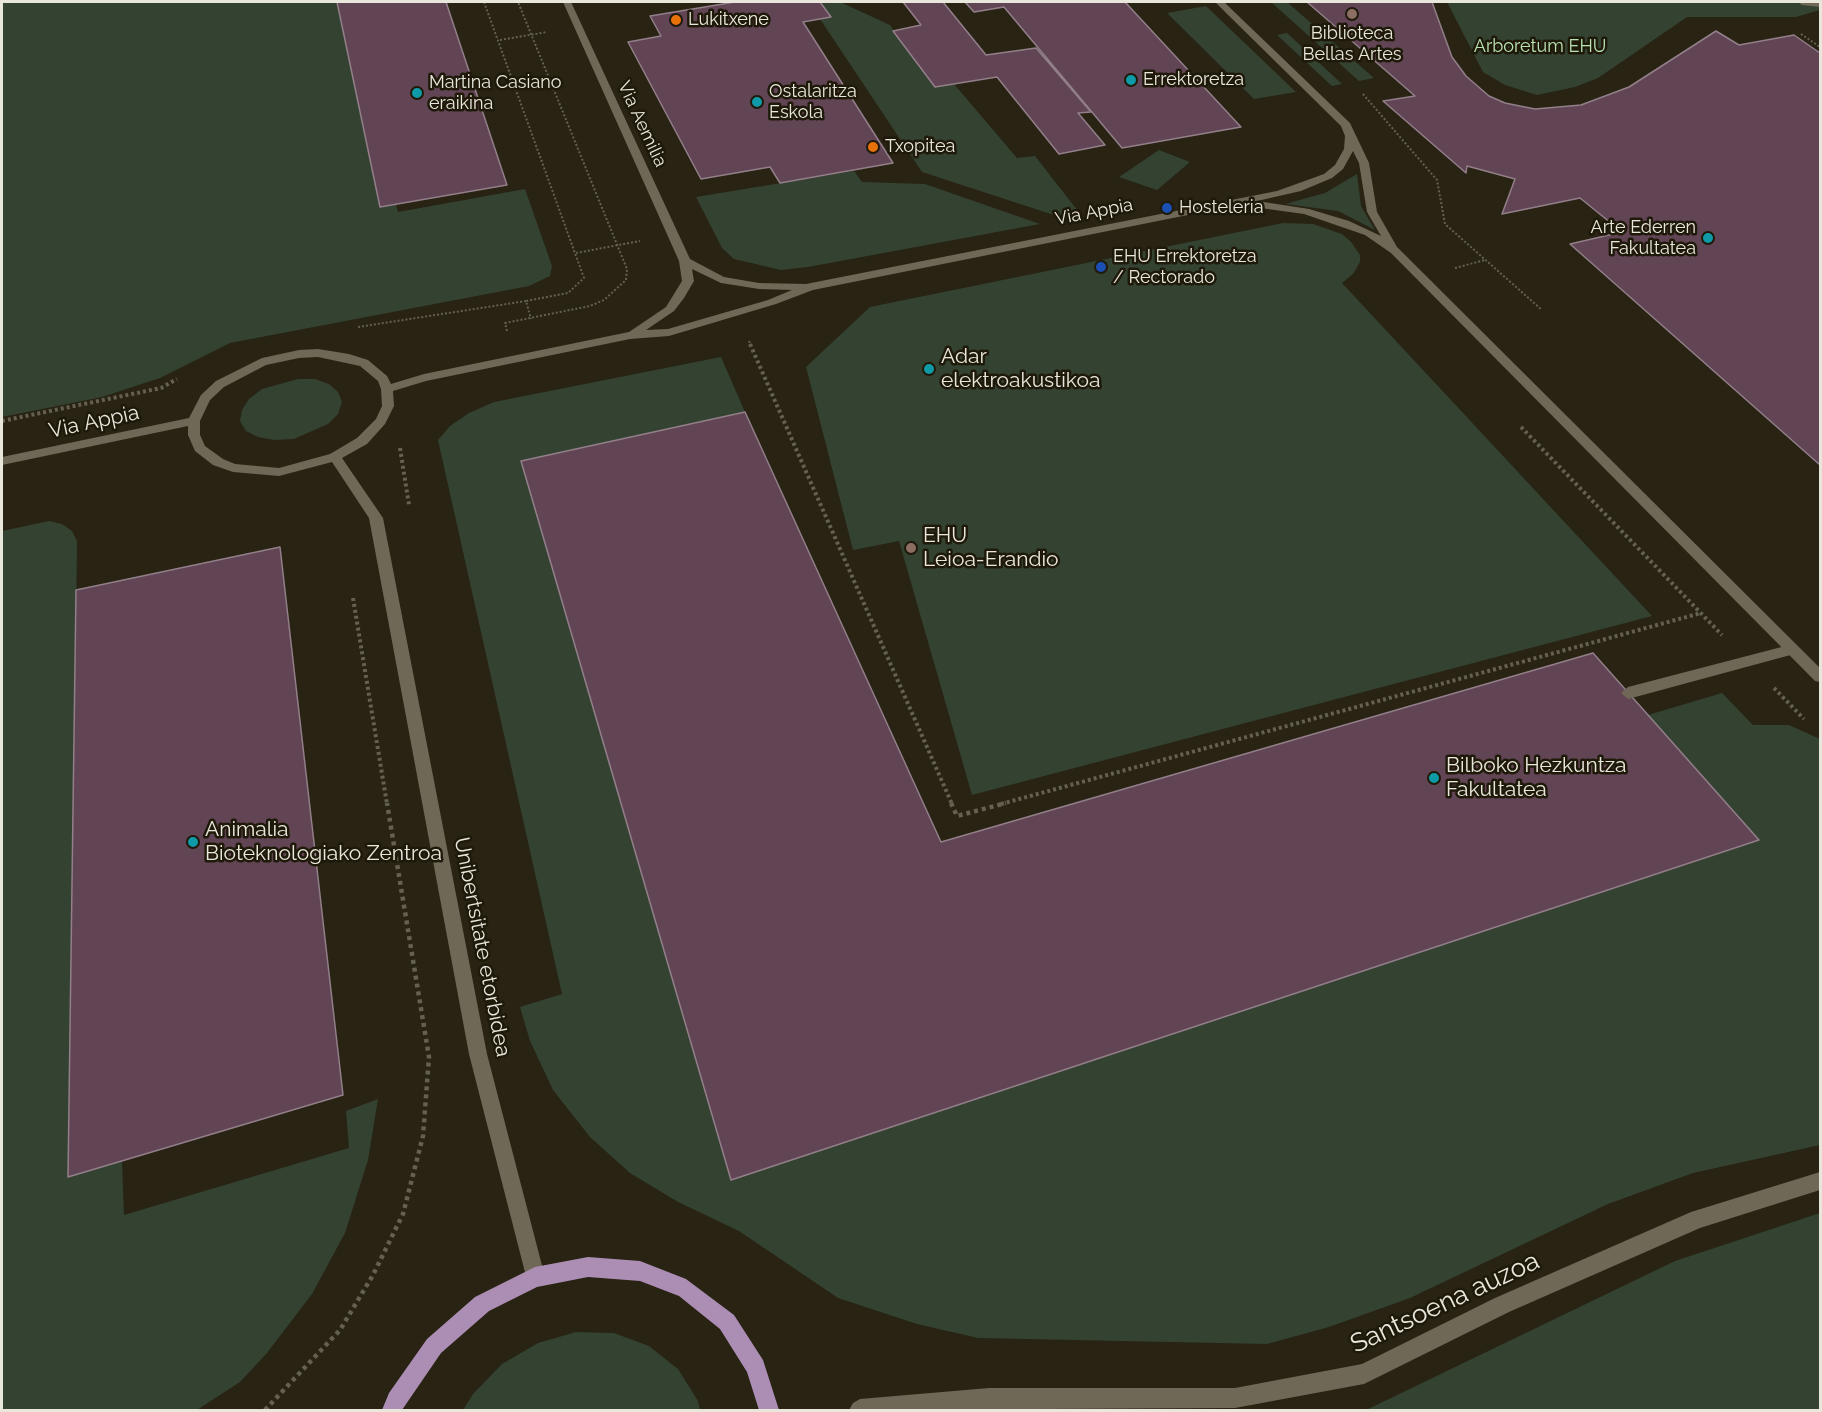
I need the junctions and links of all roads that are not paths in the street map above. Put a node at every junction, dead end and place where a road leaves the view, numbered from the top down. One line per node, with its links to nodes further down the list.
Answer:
1 (567, 2): 8 (street, Via Aemilia)
2 (1219, 2): 5 (street)
3 (1802, 2): 4 (street)
4 (1821, 4)
5 (1350, 136): 6 (street, Via Appia); 7 (street)
6 (1235, 202): 7 (street); 9 (street, Via Appia)
7 (1395, 251): 15 (street)
8 (685, 261): 9 (street); 10 (street, Via Aemilia)
9 (810, 287): 10 (street)
10 (630, 335): 11 (street)
11 (387, 388): 12 (street); 13 (street)
12 (194, 421): 13 (street); 14 (street, Via Appia)
13 (335, 457): 19 (street, Unibertsitate etorbidea)
14 (2, 461)
15 (1793, 649): 16 (street); 17 (street)
16 (1821, 677)
17 (1628, 693)
18 (1821, 1181): 22 (street, Santsoena auzoa)
19 (535, 1277): 20 (main road); 21 (main road)
20 (392, 1410)
21 (769, 1410)
22 (860, 1410)

